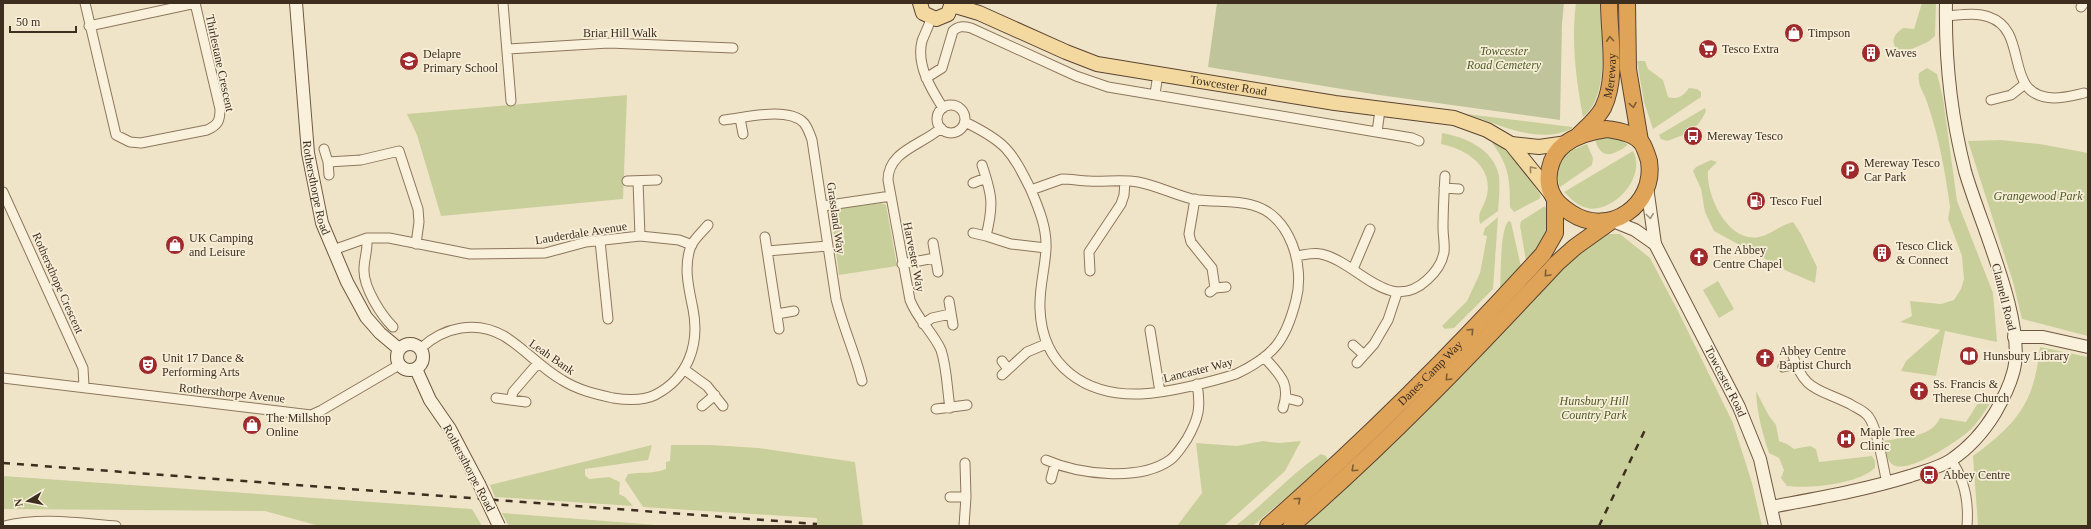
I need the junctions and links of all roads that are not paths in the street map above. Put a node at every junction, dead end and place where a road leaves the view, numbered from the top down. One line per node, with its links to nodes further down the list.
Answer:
1 (84, 3): 12 (street)
2 (195, 3): 12 (street); 12 (street, Thirlestane Crescent)
3 (296, 3): 69 (street, Rothersthorpe Road)
4 (503, 3): 14 (street)
5 (920, 3): 11 (main road)
6 (1609, 3): 30 (highway, Mereway, one-way to 6)
7 (1627, 3): 32 (highway, Mereway, one-way to 32)
8 (1946, 3): 10 (street, Clannell Road)
9 (952, 4): 11 (main road); 15 (main road, Towcester Road)
10 (1946, 16): 17 (street); 89 (street, Clannell Road)
11 (931, 18): 16 (street)
12 (89, 26)
13 (733, 48): 14 (street, Briar Hill Walk)
14 (507, 49): 21 (street)
15 (1158, 74): 19 (street); 23 (main road, Towcester Road)
16 (926, 78): 19 (street, Towcester Road); 22 (street)
17 (2025, 84): 18 (street); 20 (street)
18 (2084, 93)
19 (1155, 94): 28 (street, Towcester Road)
20 (1991, 100)
21 (511, 101)
22 (943, 108): 26 (street); 27 (street)
23 (1380, 110): 28 (street); 33 (main road, Towcester Road)
24 (740, 118): 25 (street, Grassland Way); 29 (street); 53 (street, Grassland Way)
25 (724, 120)
26 (965, 122): 27 (street); 48 (street)
27 (941, 128): 50 (street, Harvester Way)
28 (1376, 132): 31 (street, Towcester Road)
29 (743, 134)
30 (1572, 140): 32 (highway); 33 (main road, Towcester Road); 51 (highway)
31 (1419, 141)
32 (1640, 141): 45 (highway)
33 (1511, 144): 51 (main road, Towcester Road, one-way to 33)
34 (324, 149): 35 (street)
35 (328, 162): 37 (street); 64 (street)
36 (982, 165): 39 (street)
37 (329, 175)
38 (1445, 176): 46 (street)
39 (986, 178): 44 (street); 59 (street)
40 (657, 180): 42 (street)
41 (627, 181): 42 (street)
42 (638, 181): 58 (street)
43 (1125, 181): 48 (street, Lancaster Way); 52 (street, Lancaster Way); 75 (street)
44 (973, 183)
45 (1647, 187): 54 (highway); 65 (street, Towcester Road, one-way to 65)
46 (1444, 188): 47 (street); 78 (street)
47 (1459, 189)
48 (1031, 190): 68 (street, Lancaster Way)
49 (3, 192): 109 (street, Rothersthope Crescent)
50 (891, 196): 53 (street); 73 (street, Harvester Way)
51 (1554, 197): 54 (highway); 137 (highway, Danes Camp Way, one-way to 51)
52 (1195, 199): 71 (street, Lancaster Way); 77 (street)
53 (823, 206): 67 (street, Grassland Way)
54 (1611, 221): 65 (street, Towcester Road); 138 (highway, Danes Camp Way, one-way to 138)
55 (708, 225): 66 (street)
56 (1370, 229): 74 (street)
57 (973, 233): 59 (street)
58 (640, 236): 62 (street, Lauderdale Avenue); 66 (street, Lauderdale Avenue)
59 (986, 236): 68 (street)
60 (765, 237): 70 (street)
61 (367, 238): 64 (street, Lauderdale Avenue); 69 (street, Lauderdale Avenue); 86 (street)
62 (600, 242): 64 (street, Lauderdale Avenue); 83 (street)
63 (933, 243): 72 (street)
64 (416, 244)
65 (1655, 244): 131 (street, Towcester Road)
66 (692, 245): 105 (street, Leah Bank)
67 (828, 246): 70 (street); 107 (street, Grassland Way)
68 (1046, 248): 90 (street, Lancaster Way)
69 (333, 250): 94 (street, Rothersthorpe Road)
70 (767, 251): 81 (street)
71 (1296, 256): 74 (street); 97 (street, Lancaster Way)
72 (935, 258): 73 (street); 76 (street)
73 (902, 264): 84 (street, Harvester Way)
74 (1353, 269): 78 (street)
75 (1090, 271)
76 (938, 272)
77 (1226, 287)
78 (1397, 293): 96 (street)
79 (949, 301): 82 (street)
80 (794, 311): 81 (street)
81 (777, 314): 88 (street)
82 (950, 314): 84 (street); 85 (street)
83 (608, 319)
84 (923, 324): 120 (street, Harvester Way)
85 (953, 325)
86 (393, 327)
87 (1149, 328): 110 (street)
88 (779, 329)
89 (2014, 337): 92 (street); 124 (street, Clannell Road)
90 (1046, 344): 98 (street); 110 (street, Lancaster Way)
91 (1353, 345): 96 (street)
92 (2088, 347)
93 (421, 348): 94 (street); 99 (street, Leah Bank); 104 (street)
94 (399, 349): 102 (street)
95 (1792, 353): 101 (street)
96 (1363, 354): 100 (street)
97 (1264, 357): 108 (street, Lancaster Way); 113 (street)
98 (1002, 361)
99 (538, 363): 105 (street, Leah Bank); 114 (street)
100 (1357, 363)
101 (1796, 364): 103 (street); 128 (street)
102 (399, 365): 104 (street); 109 (street, Rothersthorpe Avenue)
103 (1783, 367)
104 (416, 369): 135 (street, Rothersthorpe Road, bridge)
105 (684, 370): 111 (street)
106 (3, 378): 109 (street, Rothersthorpe Avenue)
107 (862, 381)
108 (1197, 384): 110 (street, Lancaster Way); 126 (street)
109 (84, 386)
110 (1160, 392)
111 (714, 396): 118 (street); 119 (street)
112 (496, 398): 114 (street)
113 (1286, 398): 115 (street); 121 (street)
114 (511, 400): 116 (street)
115 (1298, 401)
116 (526, 402)
117 (967, 405): 120 (street)
118 (702, 406)
119 (723, 406)
120 (950, 408): 122 (street)
121 (1282, 408)
122 (936, 409)
123 (1046, 460): 126 (street)
124 (1951, 460): 128 (street, Clannell Road); 140 (street)
125 (965, 463): 129 (street)
126 (1055, 464): 127 (street)
127 (1051, 479)
128 (1887, 483): 131 (street, Clannell Road)
129 (966, 496): 130 (street); 136 (street)
130 (950, 497)
131 (1771, 507): 139 (street, Towcester Road)
132 (71, 524): 133 (street); 134 (street)
133 (4, 526)
134 (116, 526)
135 (499, 526)
136 (964, 526)
137 (1268, 526)
138 (1291, 526)
139 (1775, 526)
140 (1967, 526)

